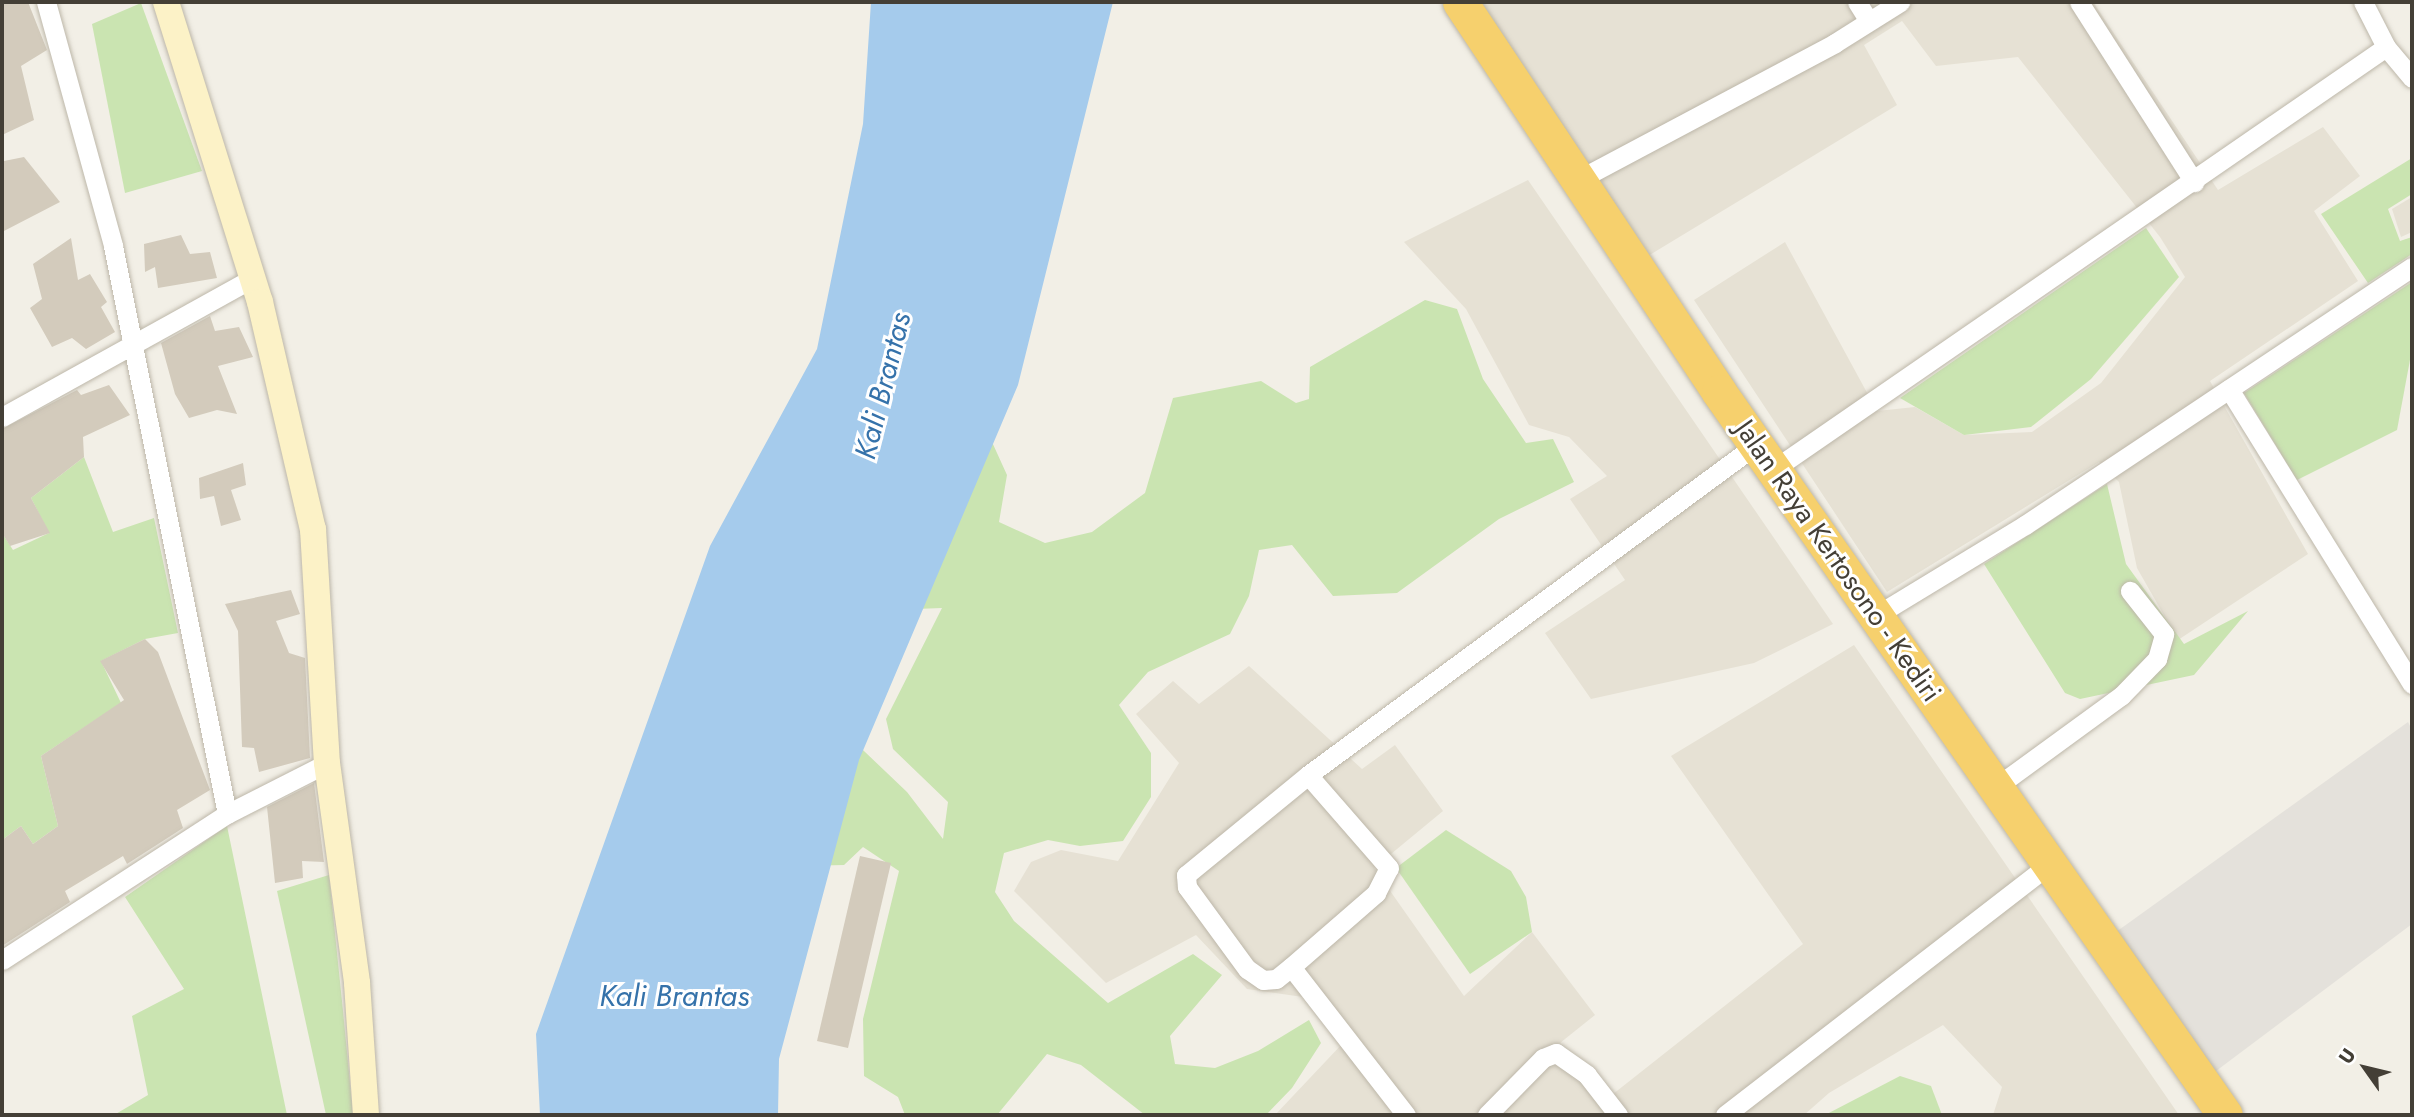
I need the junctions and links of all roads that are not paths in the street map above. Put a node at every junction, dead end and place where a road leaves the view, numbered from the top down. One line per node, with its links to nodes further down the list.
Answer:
1 (46, 2): 15 (street)
2 (166, 2): 14 (main road)
3 (1460, 2): 11 (highway, Jalan Raya Kertosono - Kediri)
4 (1857, 2): 8 (street)
5 (1900, 2): 8 (street)
6 (2079, 2): 12 (street)
7 (2363, 2): 9 (street)
8 (1869, 21): 11 (street)
9 (2386, 47): 10 (street); 12 (street)
10 (2412, 78)
11 (1576, 181): 18 (highway, Jalan Raya Kertosono - Kediri)
12 (2194, 182): 18 (street)
13 (2412, 267): 16 (street)
14 (253, 278): 15 (street); 22 (main road)
15 (133, 343): 17 (street); 25 (street)
16 (2229, 388): 20 (street); 21 (street)
17 (2, 417)
18 (1765, 456): 20 (highway, Jalan Raya Kertosono - Kediri); 23 (street)
19 (2130, 591): 24 (street)
20 (1877, 615): 24 (highway, Jalan Raya Kertosono - Kediri)
21 (2412, 684)
22 (327, 763): 25 (street); 29 (main road)
23 (1308, 775): 28 (street); 28 (street)
24 (1996, 787): 26 (highway, Jalan Raya Kertosono - Kediri)
25 (227, 814): 27 (street)
26 (2048, 865): 33 (street); 34 (highway, Jalan Raya Kertosono - Kediri)
27 (2, 960)
28 (1291, 967): 30 (street)
29 (366, 1115)
30 (1406, 1115)
31 (1487, 1115): 32 (street)
32 (1618, 1115)
33 (1725, 1115)
34 (2225, 1115)

